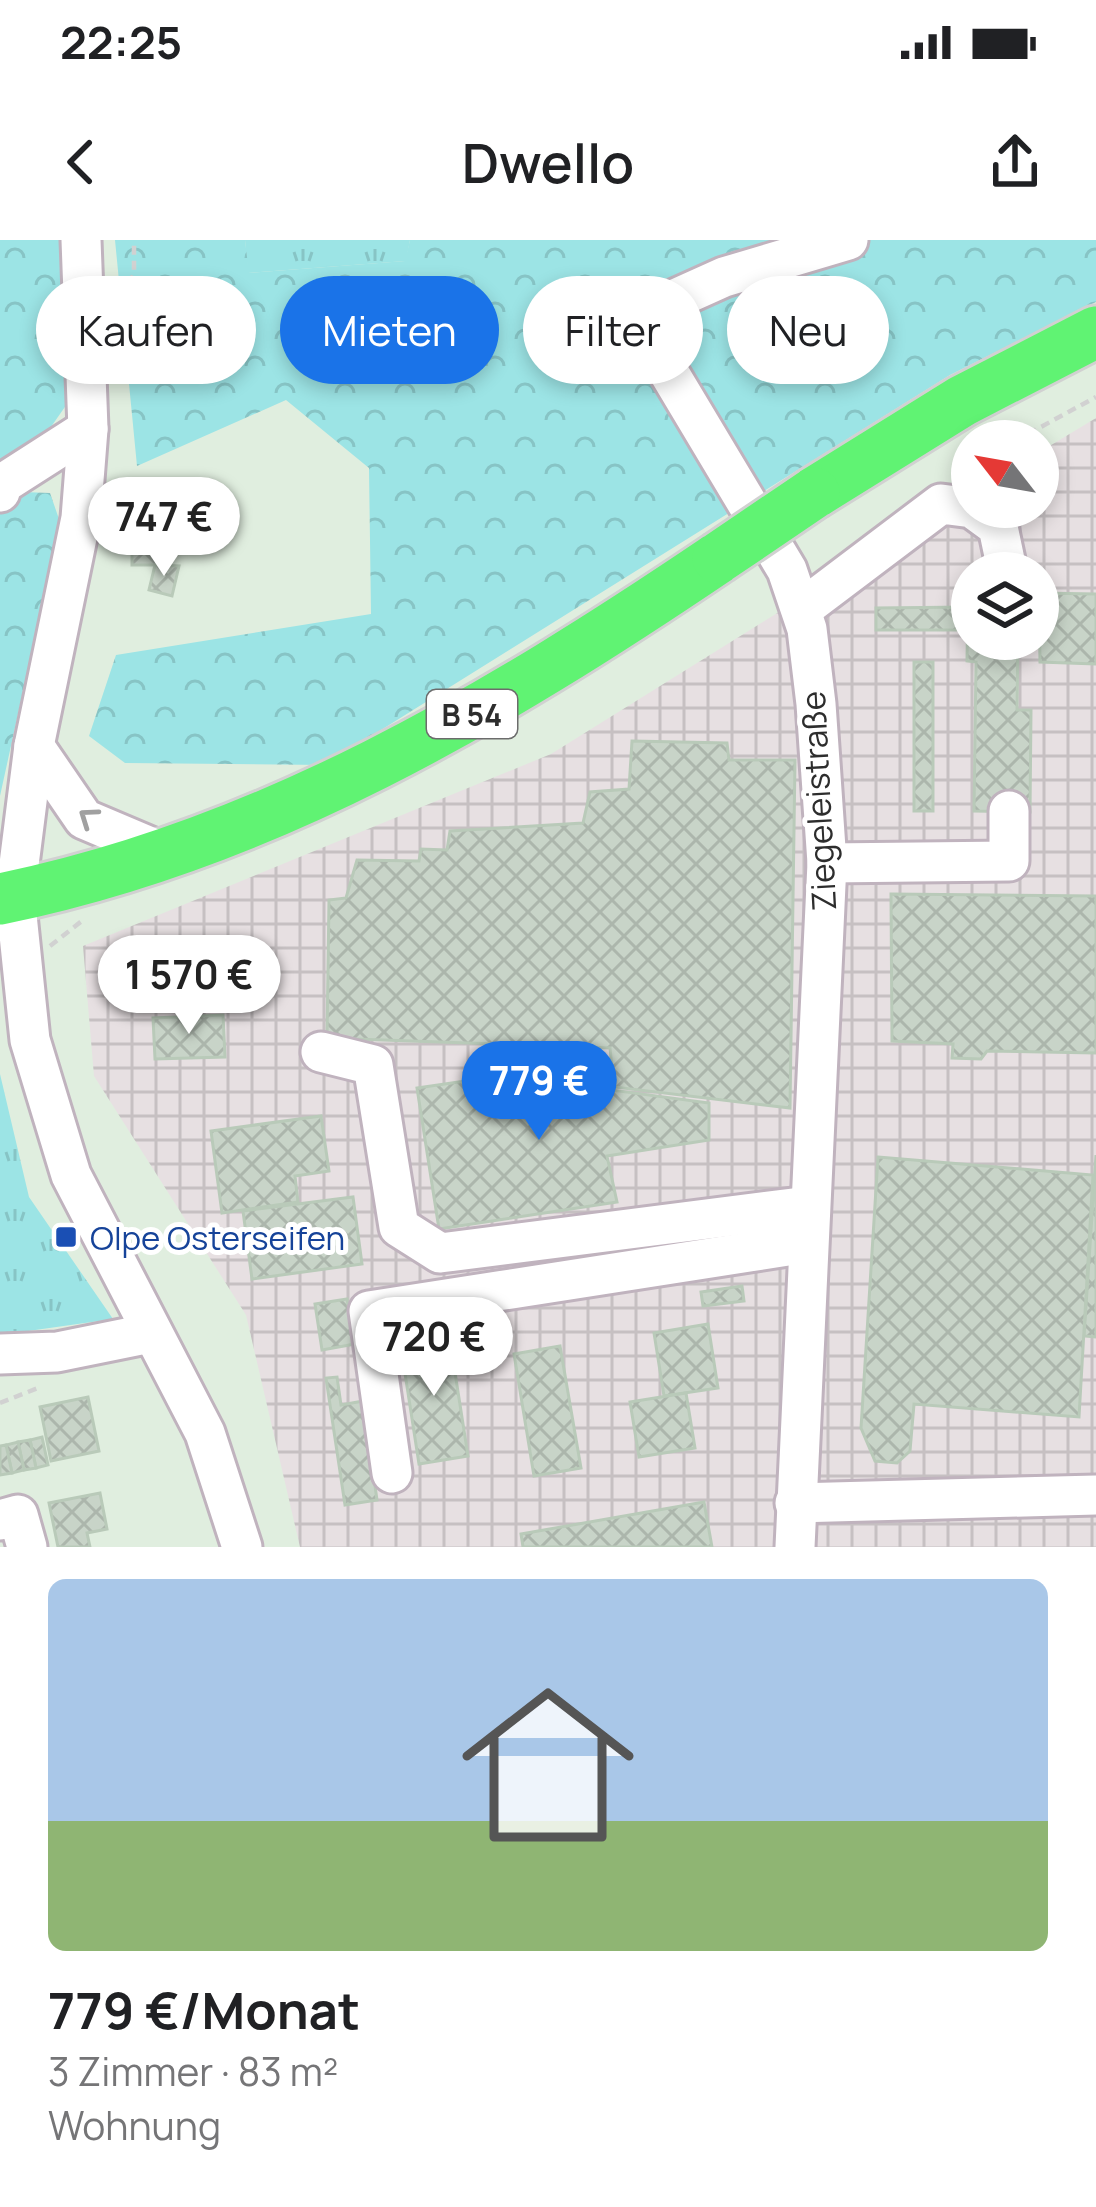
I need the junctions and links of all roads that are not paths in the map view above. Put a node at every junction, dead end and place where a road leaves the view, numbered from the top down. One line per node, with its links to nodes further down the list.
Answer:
1 (81, 240): 4 (street)
2 (848, 240): 7 (street, Ziegeleistraße)
3 (1096, 332): 10 (main road, B 54, bridge)
4 (88, 429): 5 (street); 8 (street)
5 (0, 492)
6 (1003, 552): 7 (street)
7 (801, 606): 11 (street, Ziegeleistraße)
8 (34, 746): 10 (street, one-way to 8); 12 (street)
9 (1009, 811): 11 (street)
10 (169, 855): 12 (main road, B 54)
11 (827, 863): 16 (street, Ziegeleistraße)
12 (8, 897): 14 (street)
13 (0, 1010): 14 (street)
14 (30, 1040): 17 (street)
15 (321, 1052): 16 (street)
16 (808, 1224): 19 (street); 21 (street, Ziegeleistraße)
17 (151, 1333): 18 (street); 24 (street)
18 (0, 1354)
19 (392, 1473)
20 (1096, 1495): 21 (street)
21 (795, 1503): 25 (street, Ziegeleistraße)
22 (0, 1520): 23 (street)
23 (27, 1547)
24 (242, 1547)
25 (795, 1547)

